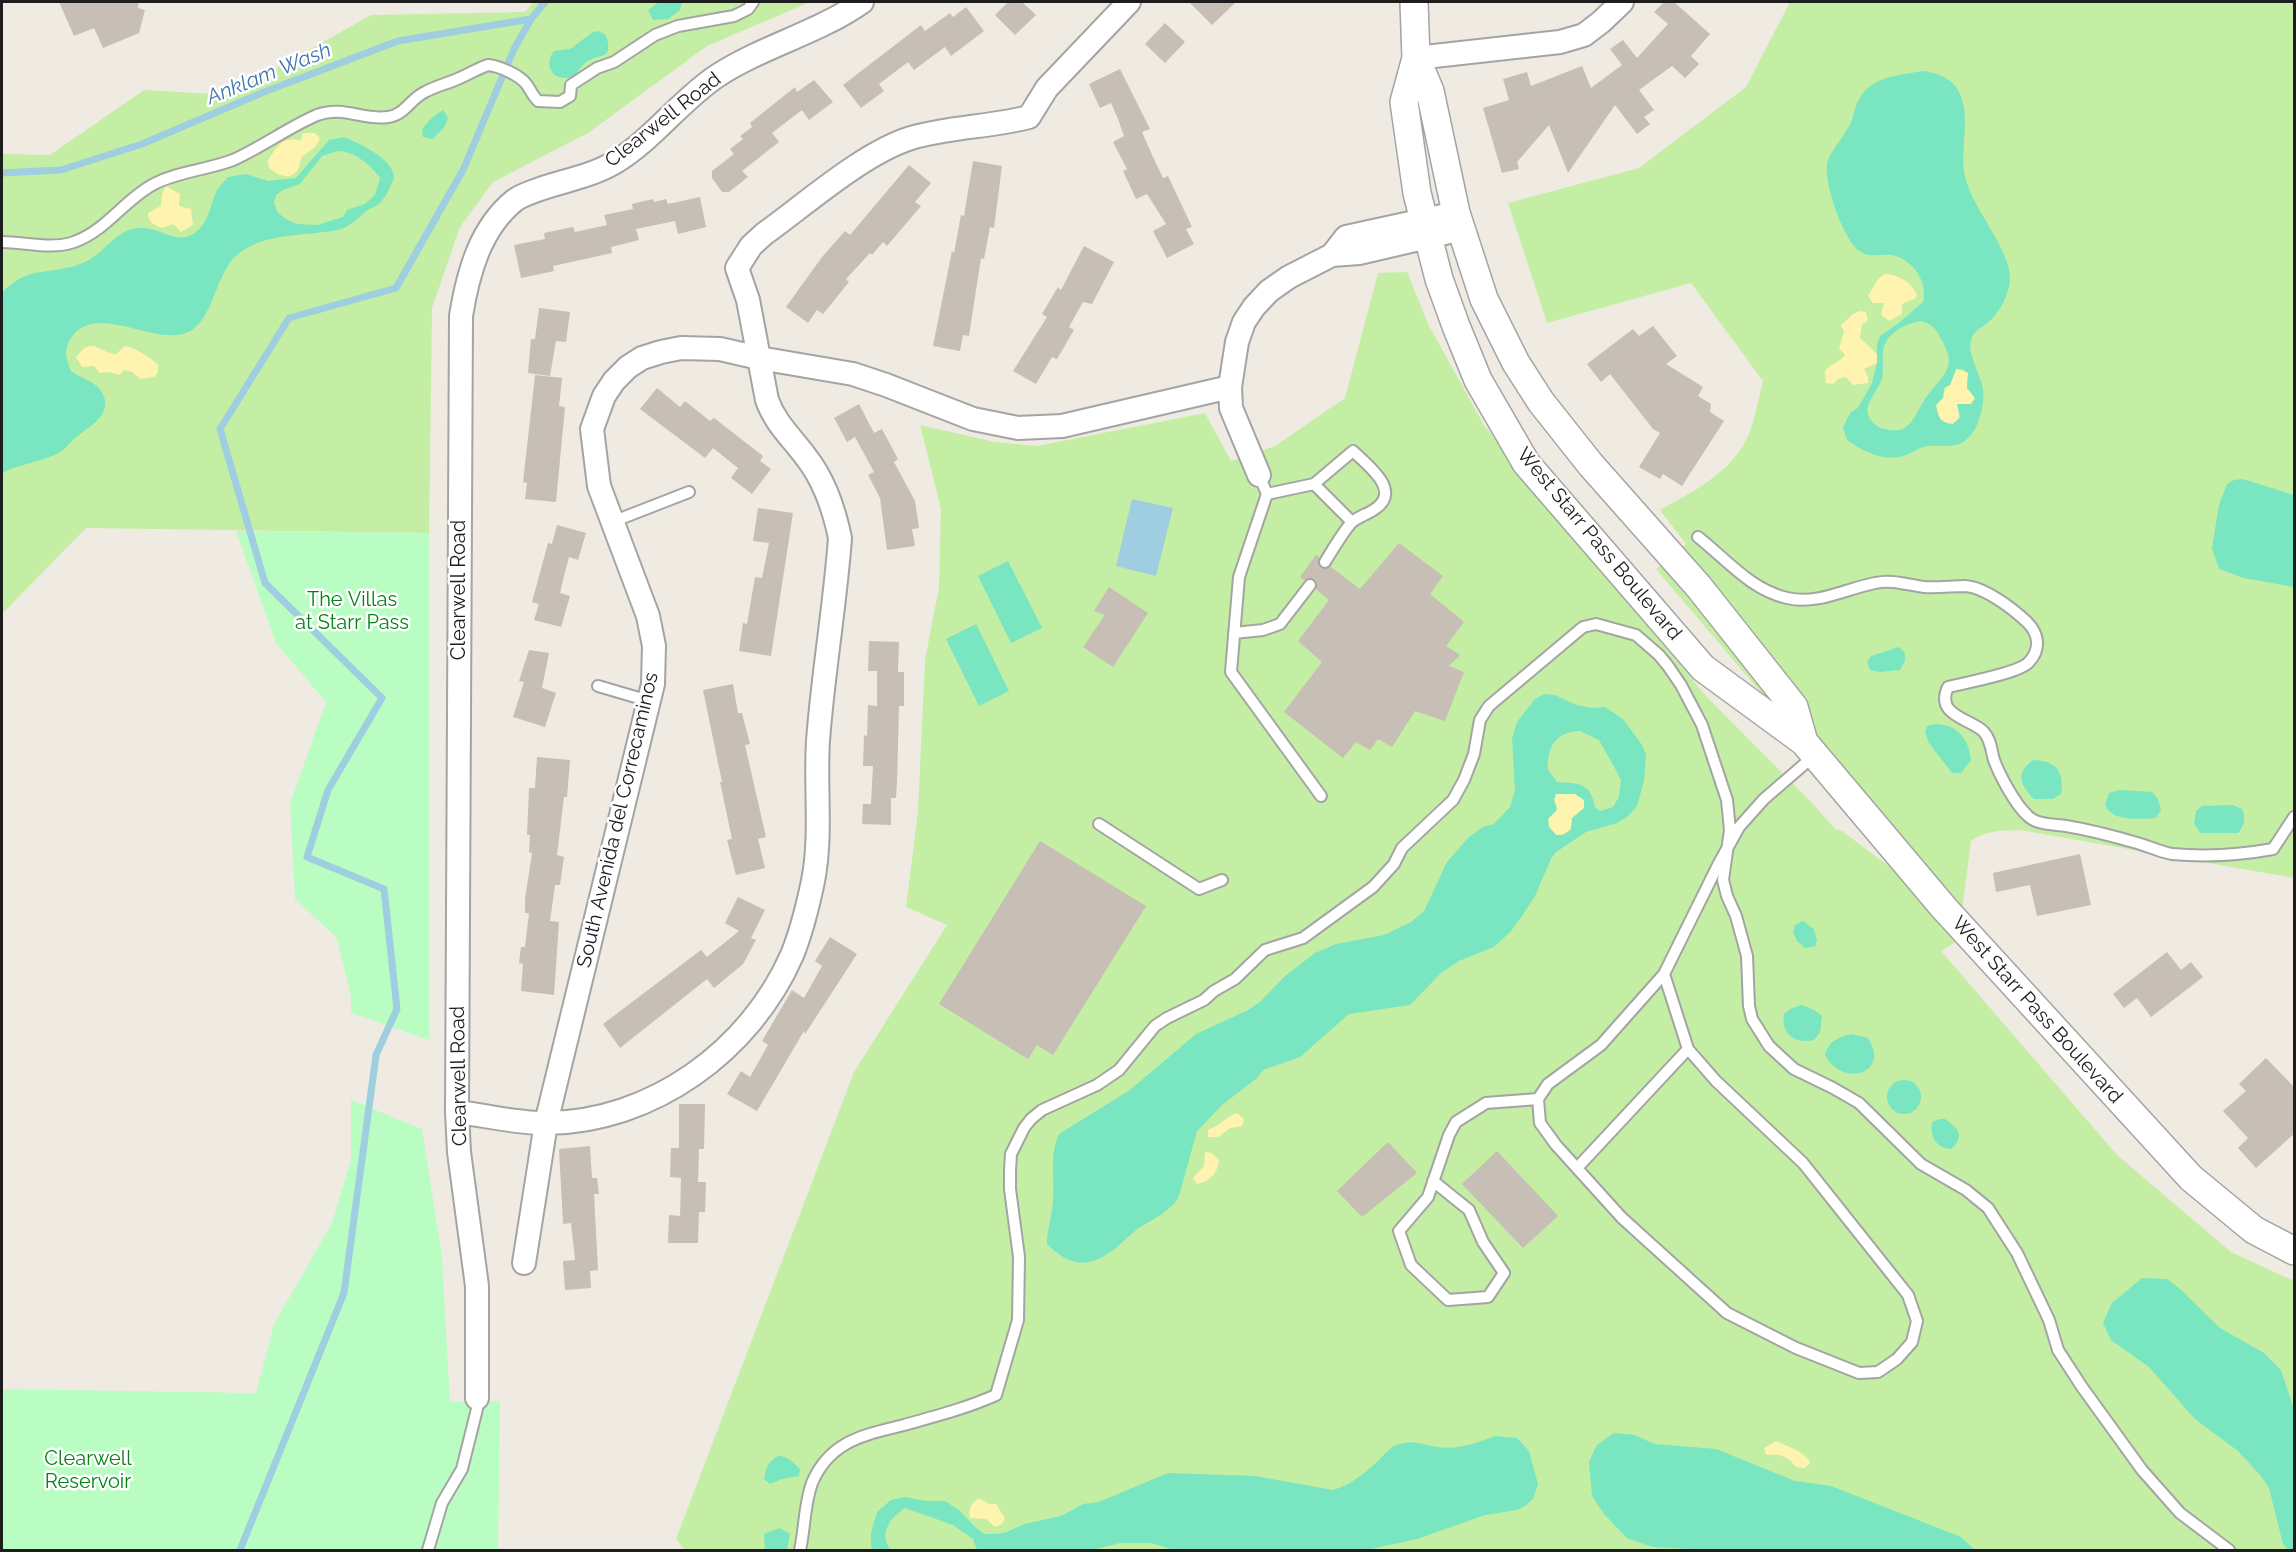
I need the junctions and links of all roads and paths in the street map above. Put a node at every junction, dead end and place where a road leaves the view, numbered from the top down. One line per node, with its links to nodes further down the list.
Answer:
1 (753, 2): 9 (lane)
2 (862, 2): 32 (street, Clearwell Road)
3 (1129, 2): 10 (street)
4 (1414, 2): 6 (street, West Starr Pass Boulevard)
5 (1622, 2): 6 (street)
6 (1416, 58): 7 (street, West Starr Pass Boulevard); 8 (street, West Starr Pass Boulevard)
7 (1459, 221): 8 (street); 23 (street, West Starr Pass Boulevard)
8 (1426, 228): 11 (street); 23 (street, West Starr Pass Boulevard)
9 (2, 242)
10 (759, 358): 11 (street, South Avenida del Correcaminos); 15 (street, South Avenida del Correcaminos); 33 (street)
11 (1230, 387): 13 (street)
12 (1314, 484): 13 (lane); 16 (lane); 16 (lane)
13 (1263, 485): 20 (lane)
14 (689, 492): 15 (lane)
15 (612, 522): 22 (street, South Avenida del Correcaminos)
16 (1352, 522): 18 (lane)
17 (1698, 537): 25 (lane)
18 (1325, 562)
19 (1310, 585): 20 (lane)
20 (1234, 633): 24 (lane)
21 (598, 686): 22 (lane)
22 (649, 701): 33 (street, South Avenida del Correcaminos)
23 (1810, 749): 27 (lane); 36 (street, West Starr Pass Boulevard)
24 (1321, 796)
25 (2295, 817)
26 (1099, 824): 28 (lane)
27 (1729, 845): 29 (lane); 40 (lane); 41 (lane)
28 (1222, 880)
29 (1665, 974): 30 (lane); 31 (lane)
30 (1688, 1049): 34 (lane); 34 (lane)
31 (1538, 1099): 34 (lane); 35 (lane)
32 (457, 1112): 33 (street); 38 (street, Clearwell Road)
33 (546, 1123): 37 (street, South Avenida del Correcaminos)
34 (1577, 1168)
35 (1433, 1181): 35 (lane)
36 (2295, 1251)
37 (524, 1263)
38 (477, 1398): 39 (lane)
39 (428, 1551)
40 (800, 1551)
41 (2229, 1551)

